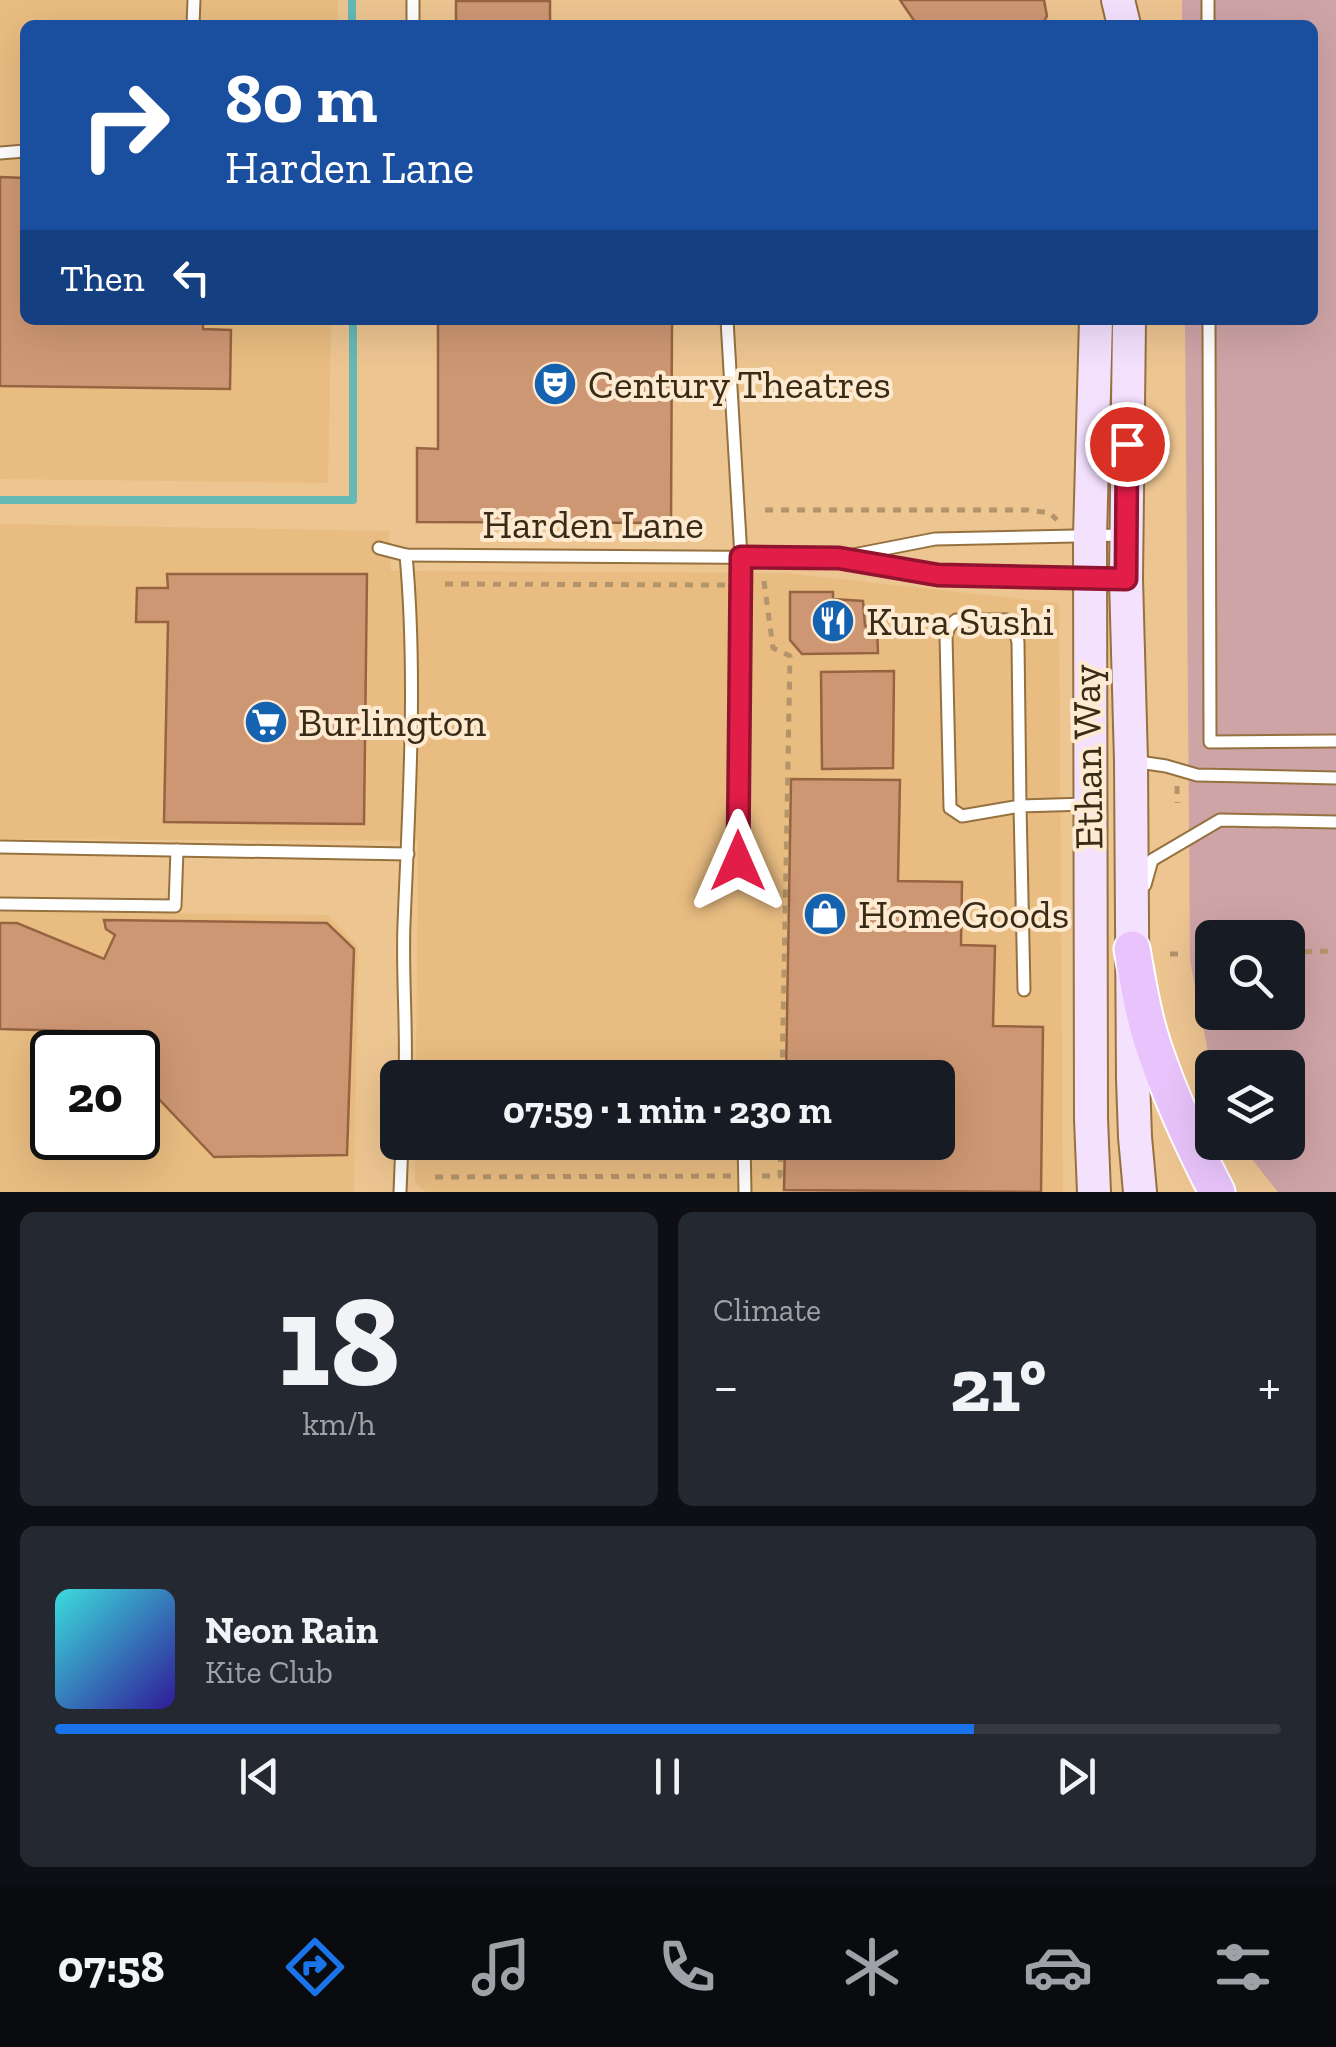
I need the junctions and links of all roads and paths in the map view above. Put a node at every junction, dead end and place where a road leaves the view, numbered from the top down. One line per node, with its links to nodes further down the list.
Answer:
1 (728, 325): 11 (lane)
2 (1096, 325): 8 (street, Ethan Way)
3 (1129, 325): 7 (street, Ethan Way)
4 (1209, 325): 18 (lane)
5 (765, 510): 6 (path)
6 (1059, 522)
7 (1126, 535): 8 (lane, Harden Lane); 14 (street, Ethan Way)
8 (1090, 536): 12 (lane, Harden Lane); 13 (street, Ethan Way)
9 (379, 548): 10 (lane, Harden Lane)
10 (406, 555): 11 (lane, Harden Lane); 28 (lane)
11 (741, 557): 12 (lane, Harden Lane); 29 (lane)
12 (839, 558): 13 (lane, Harden Lane)
13 (1090, 578): 14 (lane, Harden Lane); 23 (street, Ethan Way)
14 (1126, 579): 19 (street, Ethan Way)
15 (764, 581): 38 (path)
16 (444, 584): 17 (path)
17 (714, 586)
18 (1336, 741)
19 (1131, 761): 20 (lane); 31 (street, Ethan Way)
20 (1336, 778)
21 (1177, 783): 22 (path)
22 (1177, 802)
23 (1092, 804): 24 (lane); 46 (street, Ethan Way)
24 (1020, 806): 24 (lane); 36 (lane)
25 (1336, 822): 31 (lane)
26 (0, 846): 27 (lane)
27 (177, 850): 28 (lane); 30 (lane)
28 (408, 854): 37 (lane)
29 (738, 861)
30 (0, 904)
31 (1132, 938): 47 (street, Ethan Way); 48 (main road)
32 (1336, 951): 33 (path)
33 (1305, 952)
34 (1170, 954): 35 (path)
35 (1178, 954)
36 (1024, 990)
37 (405, 1060)
38 (782, 1060)
39 (401, 1160): 44 (lane)
40 (744, 1160): 43 (lane)
41 (780, 1160): 43 (path)
42 (435, 1176): 43 (path)
43 (744, 1176): 45 (lane)
44 (400, 1192)
45 (744, 1192)
46 (1094, 1192)
47 (1140, 1192)
48 (1218, 1192)

